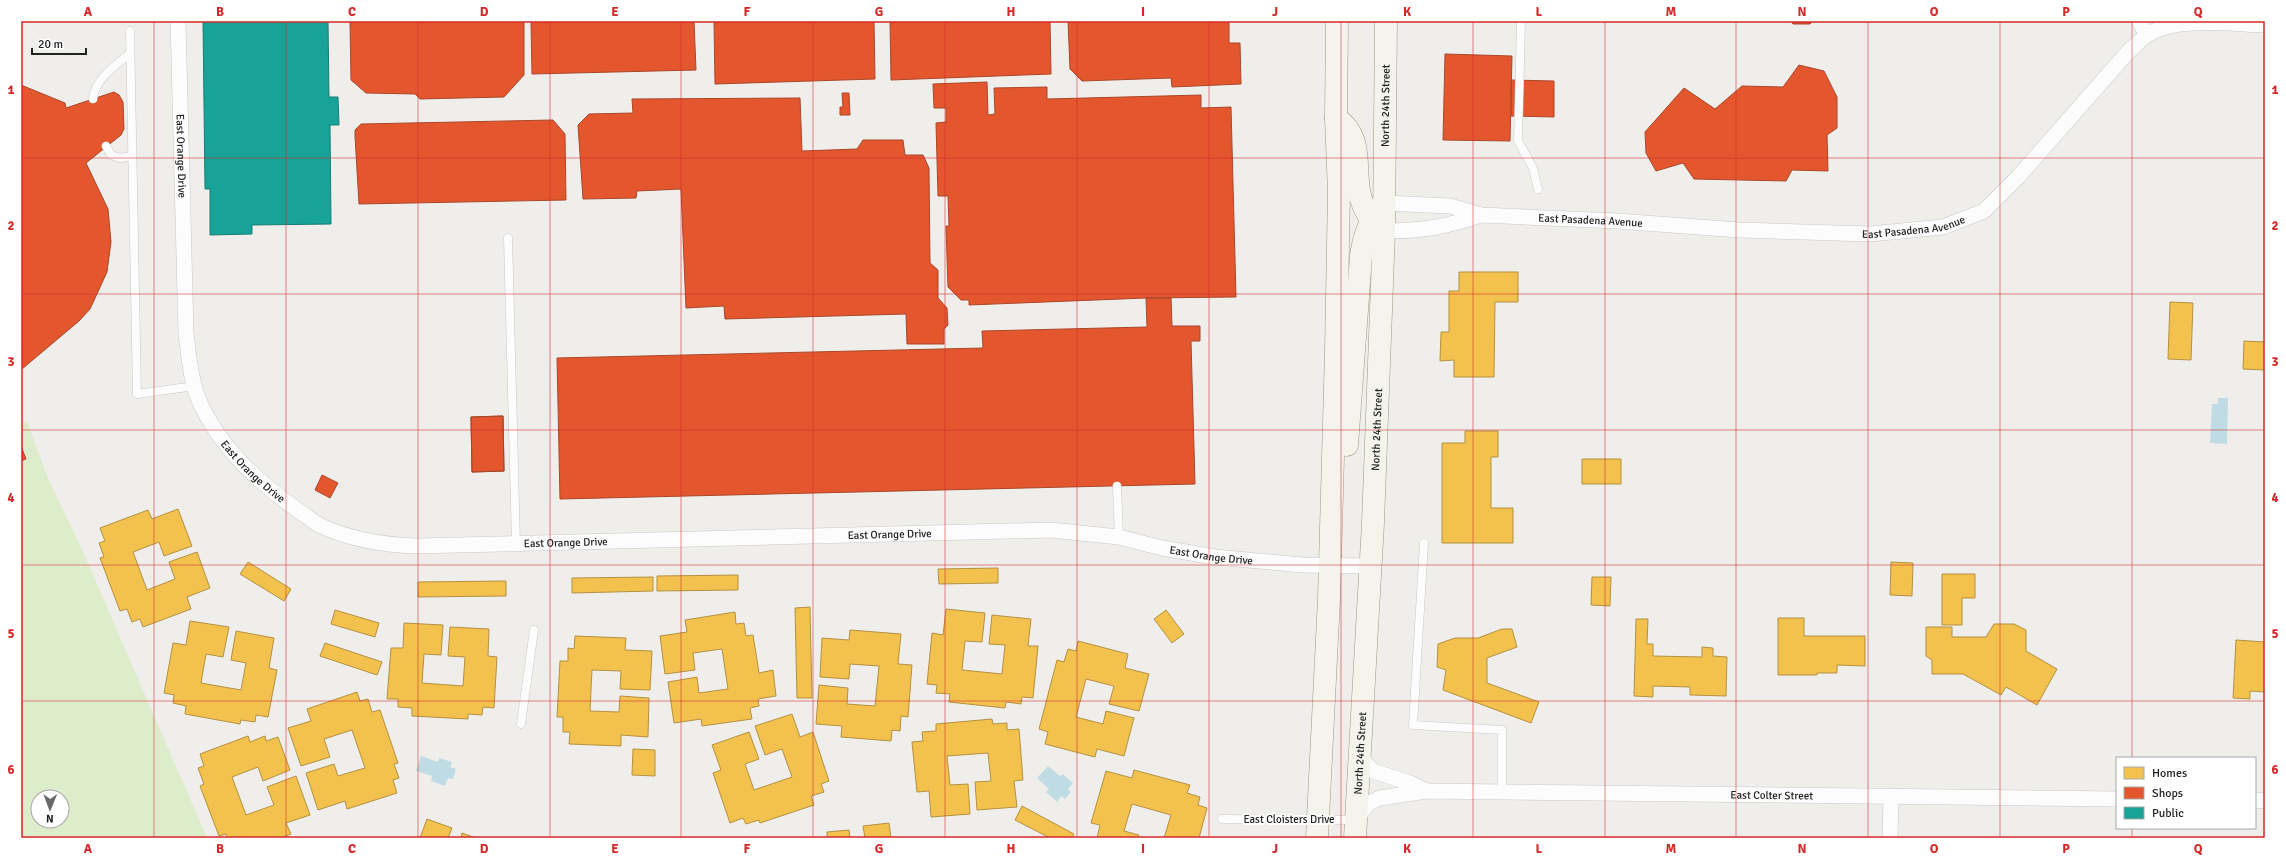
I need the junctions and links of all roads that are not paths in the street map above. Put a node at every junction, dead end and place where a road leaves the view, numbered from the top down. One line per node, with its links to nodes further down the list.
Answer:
1 (178, 21): 18 (street, East Orange Drive)
2 (1337, 21): 11 (main road)
3 (1386, 21): 16 (main road, North 24th Street)
4 (1521, 21): 14 (lane)
5 (2138, 21): 8 (street)
6 (2265, 25): 8 (street, East Pasadena Avenue)
7 (130, 31): 9 (lane)
8 (2147, 35): 15 (street, East Pasadena Avenue)
9 (130, 53): 10 (lane); 13 (lane)
10 (93, 99)
11 (1336, 118): 16 (main road); 23 (main road)
12 (106, 146): 13 (lane)
13 (132, 156): 18 (lane)
14 (1538, 189)
15 (1481, 216): 16 (street, East Pasadena Avenue); 16 (street, East Pasadena Avenue)
16 (1380, 218): 23 (main road); 24 (main road, North 24th Street)
17 (508, 238): 22 (lane)
18 (195, 386): 22 (street, East Orange Drive)
19 (1117, 486): 20 (lane)
20 (1119, 537): 22 (street, East Orange Drive); 23 (street, East Orange Drive)
21 (1424, 542): 29 (lane)
22 (516, 544)
23 (1330, 566): 24 (street, East Orange Drive); 33 (main road)
24 (1370, 566): 27 (main road, North 24th Street)
25 (534, 630): 26 (lane)
26 (521, 724)
27 (1359, 756): 28 (street, East Colter Street); 34 (main road, North 24th Street)
28 (1426, 791): 29 (street, East Colter Street); 34 (street, East Colter Street)
29 (1502, 792): 30 (street, East Colter Street)
30 (1891, 797): 31 (street, East Colter Street); 35 (street)
31 (2116, 799)
32 (1222, 819): 33 (lane, East Cloisters Drive)
33 (1318, 829): 34 (lane, East Cloisters Drive)
34 (1355, 829)
35 (1890, 838)

